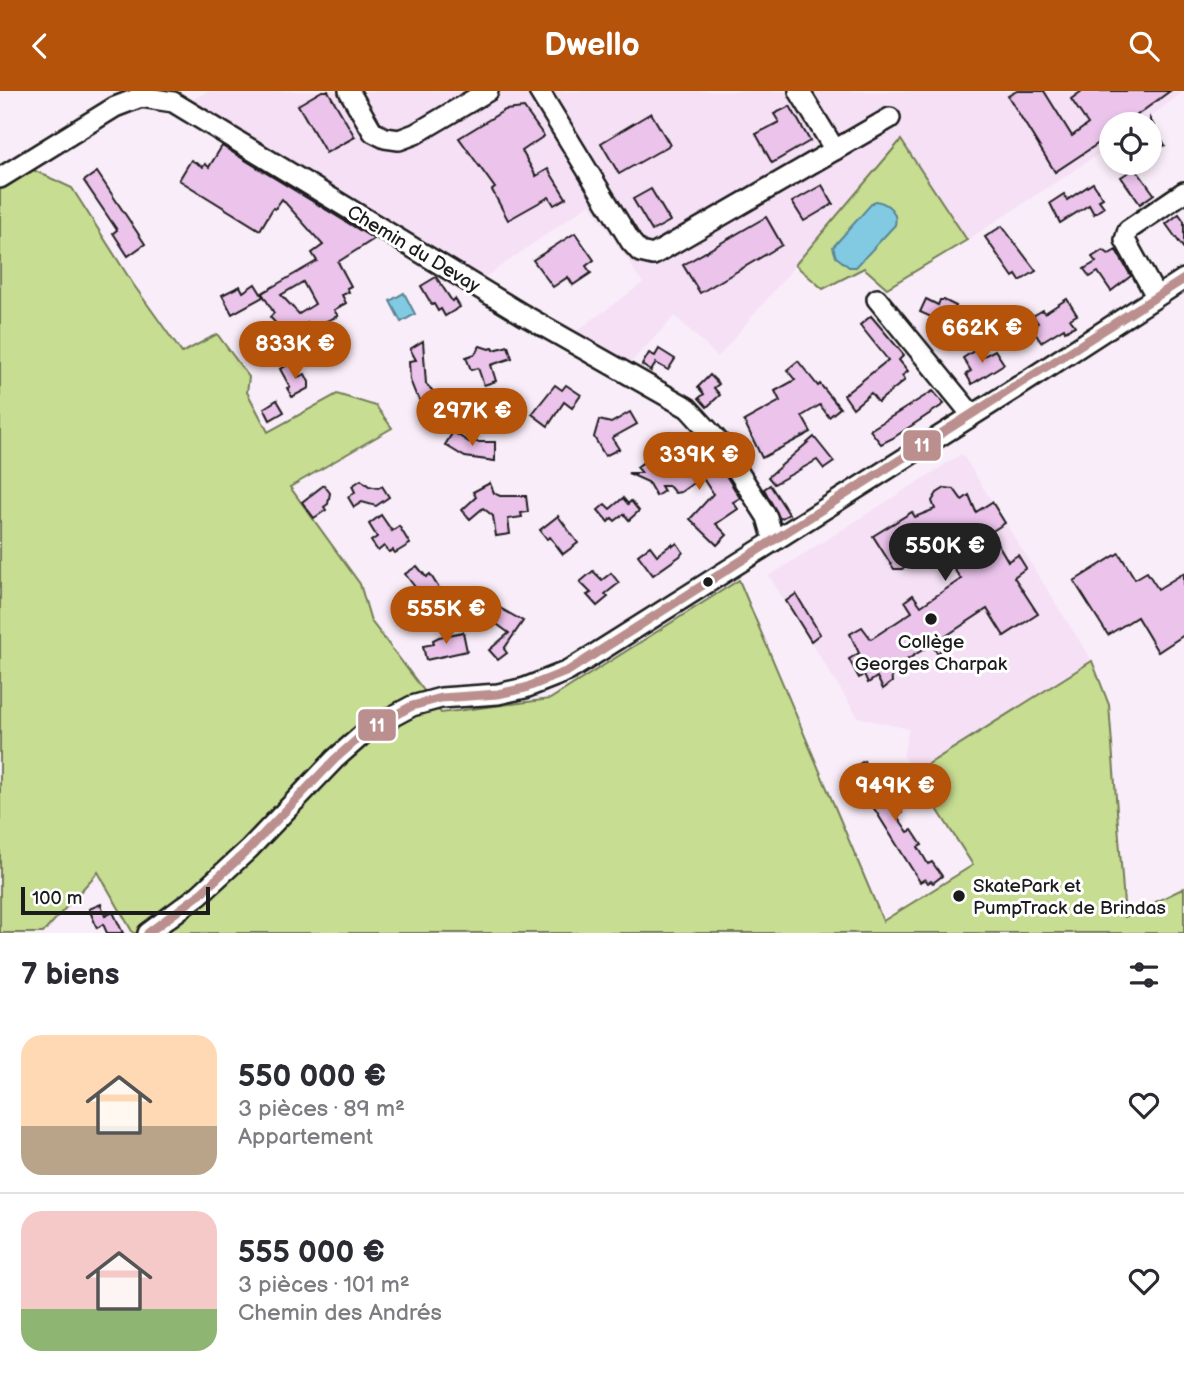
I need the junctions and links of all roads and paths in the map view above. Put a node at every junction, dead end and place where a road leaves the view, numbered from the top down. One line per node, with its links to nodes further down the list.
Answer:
1 (349, 91): 2 (street)
2 (488, 91)
3 (539, 91): 6 (street)
4 (799, 91): 6 (street)
5 (890, 118): 6 (street)
6 (835, 150)
7 (0, 179): 13 (street, Chemin du Devay)
8 (1184, 192): 10 (street)
9 (1184, 278): 10 (street)
10 (1156, 296): 12 (street)
11 (877, 299): 12 (street)
12 (972, 415): 13 (street)
13 (774, 541): 14 (street)
14 (148, 933)

